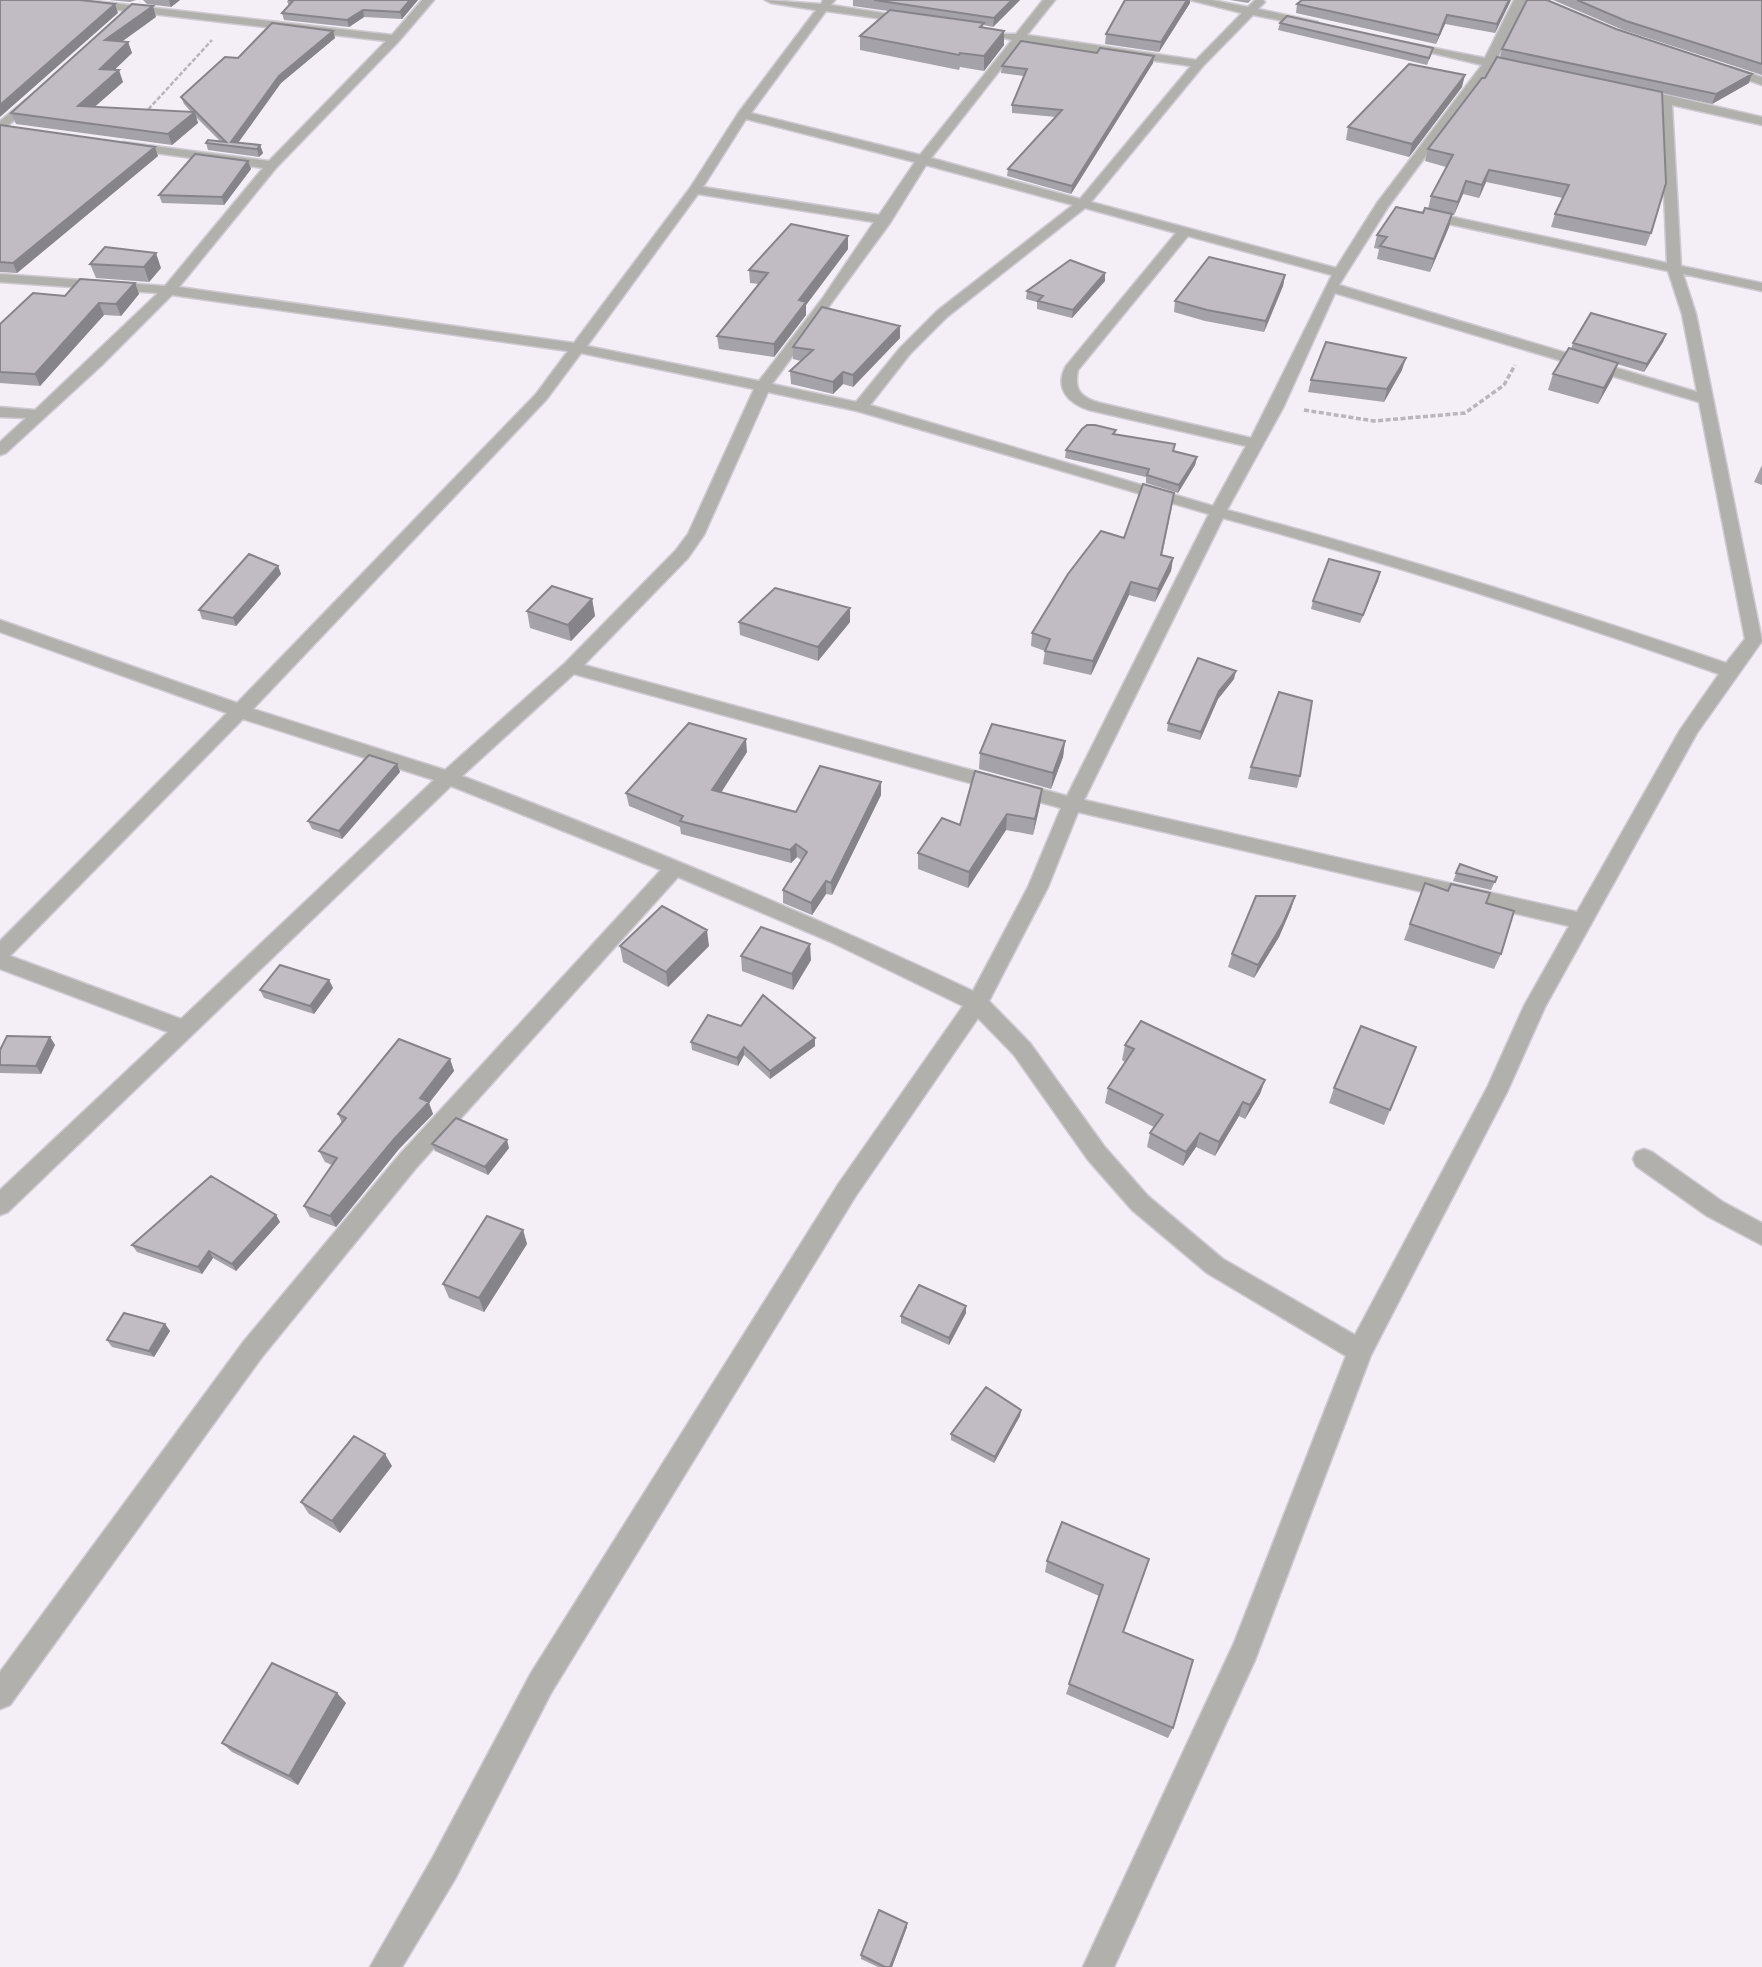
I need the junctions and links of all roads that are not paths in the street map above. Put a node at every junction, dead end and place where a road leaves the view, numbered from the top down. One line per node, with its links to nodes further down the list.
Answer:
1 (57, 0): 8 (street)
2 (428, 0): 15 (street)
3 (771, 0): 7 (street)
4 (1049, 0): 14 (street)
5 (1196, 0): 9 (street)
6 (1520, 0): 17 (street)
7 (826, 3): 11 (street); 25 (street)
8 (138, 4): 10 (street); 15 (street)
9 (1256, 5): 12 (street); 18 (street)
10 (124, 17)
11 (928, 23)
12 (1331, 27)
13 (993, 34): 14 (street)
14 (1019, 38): 18 (street); 29 (street)
15 (395, 39): 30 (street)
16 (1397, 42): 17 (street)
17 (1489, 63): 20 (street); 33 (street)
18 (1199, 64): 32 (street)
19 (1718, 66): 21 (street)
20 (1516, 68)
21 (1762, 81)
22 (41, 91): 27 (street)
23 (1639, 94): 24 (street)
24 (1666, 99): 26 (street); 36 (street)
25 (743, 115): 29 (street); 31 (street)
26 (1762, 121)
27 (3, 128)
28 (118, 143): 30 (street)
29 (923, 160): 32 (street); 34 (street)
30 (272, 165): 40 (street)
31 (695, 190): 34 (street); 41 (street)
32 (1083, 203): 35 (street); 44 (street)
33 (1395, 209): 36 (street); 38 (street)
34 (885, 220): 42 (street)
35 (1186, 230): 38 (street); 47 (street)
36 (1674, 267): 39 (street); 43 (street)
37 (0, 278): 40 (street)
38 (1335, 280): 43 (street); 47 (street)
39 (1762, 287)
40 (169, 290): 41 (street); 46 (street)
41 (576, 348): 42 (street); 54 (street)
42 (763, 386): 44 (street); 52 (street)
43 (1704, 399): 51 (street)
44 (860, 407): 49 (street)
45 (0, 412): 46 (street)
46 (40, 415): 48 (street)
47 (1256, 444): 49 (street)
48 (0, 450)
49 (1218, 512): 53 (street); 56 (street)
50 (0, 626): 54 (street)
51 (1758, 635): 53 (street)
52 (572, 667): 55 (street); 56 (street)
53 (1730, 671): 58 (street)
54 (240, 710): 55 (street); 59 (street)
55 (448, 778): 57 (street); 62 (street)
56 (1072, 804): 58 (street); 61 (street)
57 (675, 868): 61 (street); 67 (street)
58 (1581, 921): 66 (street)
59 (0, 954)
60 (0, 961): 62 (street)
61 (977, 1003): 66 (street); 68 (street)
62 (184, 1029): 64 (street)
63 (1644, 1159): 65 (street)
64 (0, 1205)
65 (1762, 1235)
66 (1360, 1351): 69 (street)
67 (0, 1695)
68 (385, 1967)
69 (1098, 1967)

